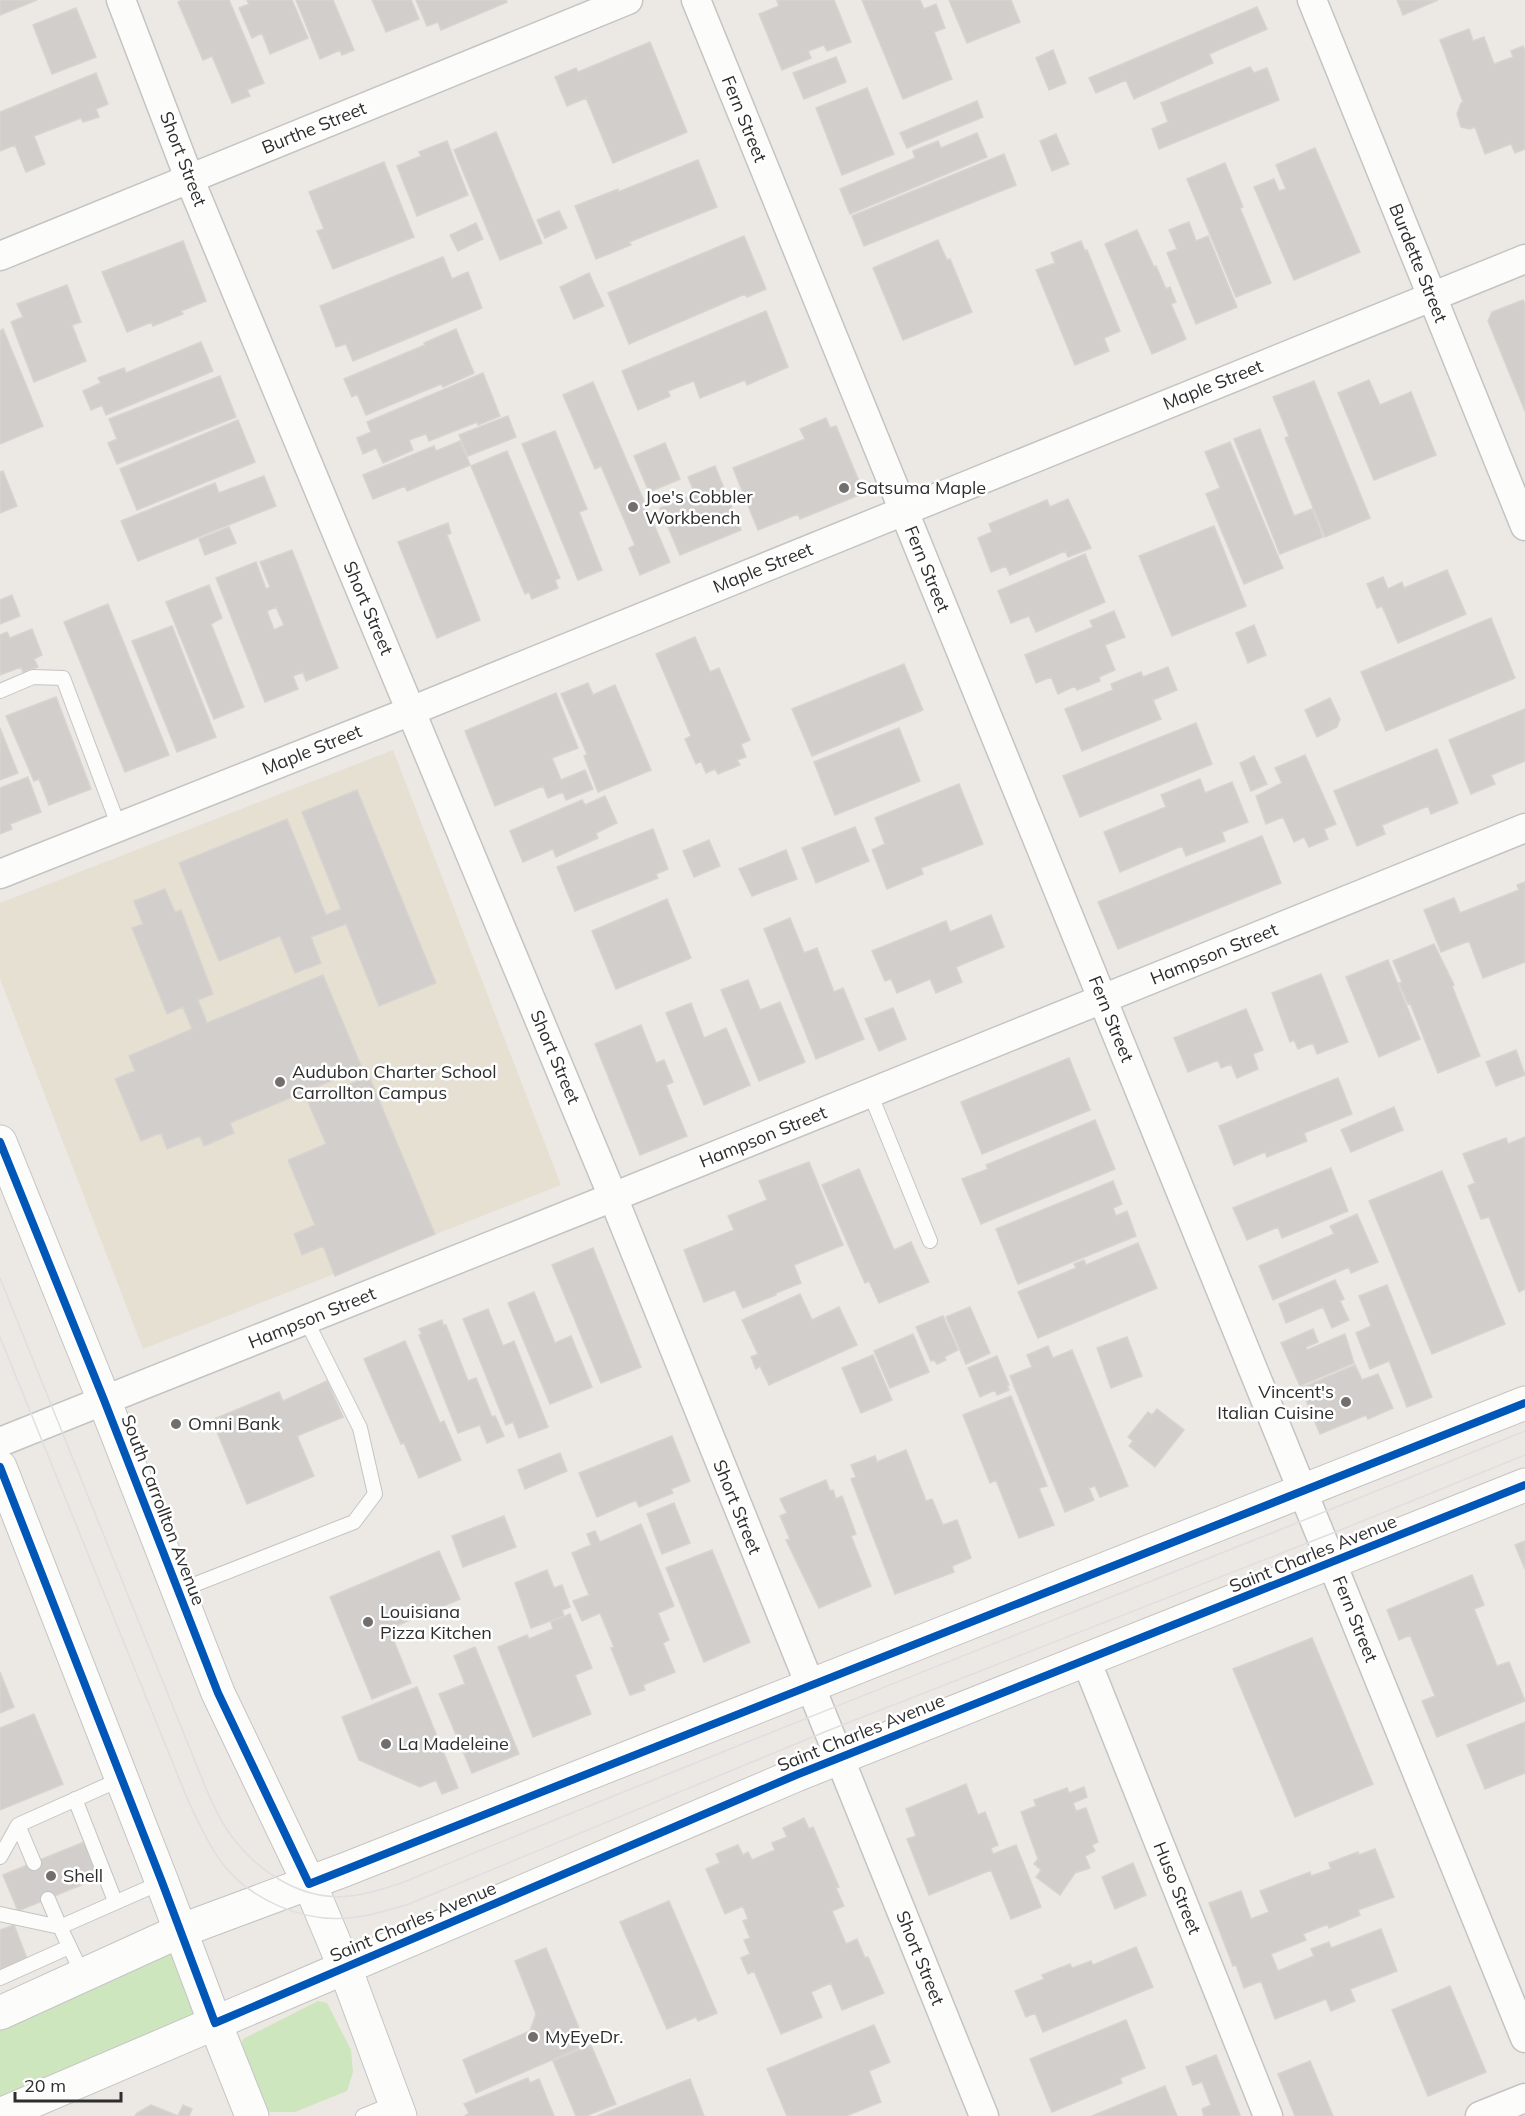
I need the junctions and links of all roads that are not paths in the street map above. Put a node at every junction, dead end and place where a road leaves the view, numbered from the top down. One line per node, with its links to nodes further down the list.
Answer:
1 (121, 0): 5 (street, Short Street)
2 (628, 0): 5 (street, Burthe Street)
3 (696, 0): 9 (street, Fern Street)
4 (1312, 0): 8 (street, Burdette Street)
5 (189, 178): 6 (street, Burthe Street); 12 (street, Short Street)
6 (0, 256)
7 (1525, 259): 8 (street, Maple Street)
8 (1432, 297): 9 (street, Maple Street); 10 (street, Burdette Street)
9 (904, 511): 12 (street, Maple Street); 16 (street, Fern Street)
10 (1525, 526)
11 (0, 691): 13 (lane)
12 (411, 711): 13 (street, Maple Street); 19 (street, Short Street)
13 (119, 826): 15 (street, Maple Street)
14 (1525, 828): 16 (street, Hampson Street)
15 (0, 874)
16 (1102, 999): 17 (street, Hampson Street); 27 (street, Fern Street)
17 (870, 1093): 19 (street, Hampson Street); 20 (lane)
18 (0, 1142): 22 (main road, South Carrollton Avenue)
19 (613, 1197): 21 (street, Hampson Street); 31 (street, Short Street)
20 (930, 1241)
21 (306, 1320): 22 (street, Hampson Street); 29 (lane)
22 (104, 1400): 24 (street, Hampson Street); 29 (main road, South Carrollton Avenue)
23 (1525, 1403): 27 (main road)
24 (0, 1442)
25 (0, 1467): 33 (main road)
26 (1525, 1485): 28 (main road, Saint Charles Avenue)
27 (1303, 1492): 28 (street, Fern Street); 31 (main road)
28 (1332, 1563): 30 (main road, Saint Charles Avenue); 50 (street, Fern Street)
29 (178, 1591): 39 (main road, South Carrollton Avenue)
30 (1086, 1660): 32 (main road, Saint Charles Avenue); 57 (street, Huso Street)
31 (809, 1685): 32 (street, Short Street); 39 (main road)
32 (838, 1758): 46 (main road, Saint Charles Avenue); 56 (street, Short Street)
33 (121, 1779): 34 (lane); 38 (main road)
34 (75, 1799): 35 (lane); 41 (lane)
35 (18, 1825): 36 (lane); 37 (lane)
36 (0, 1857)
37 (34, 1863)
38 (162, 1882): 41 (lane); 44 (main road)
39 (309, 1884): 44 (main road); 46 (main road, South Carrollton Avenue)
40 (48, 1899): 43 (lane)
41 (115, 1901): 43 (lane)
42 (0, 1914): 43 (lane)
43 (60, 1927): 45 (lane)
44 (180, 1931): 45 (main road); 49 (main road)
45 (76, 1961): 47 (lane); 48 (main road)
46 (345, 1968): 49 (main road, Saint Charles Avenue); 52 (main road, South Carrollton Avenue)
47 (0, 1978)
48 (0, 2013)
49 (215, 2023): 53 (main road, Saint Charles Avenue); 54 (main road)
50 (1525, 2038)
51 (1525, 2098): 58 (street)
52 (398, 2109): 55 (lane)
53 (0, 2115)
54 (252, 2116)
55 (363, 2116)
56 (984, 2116)
57 (1268, 2116)
58 (1480, 2116)

